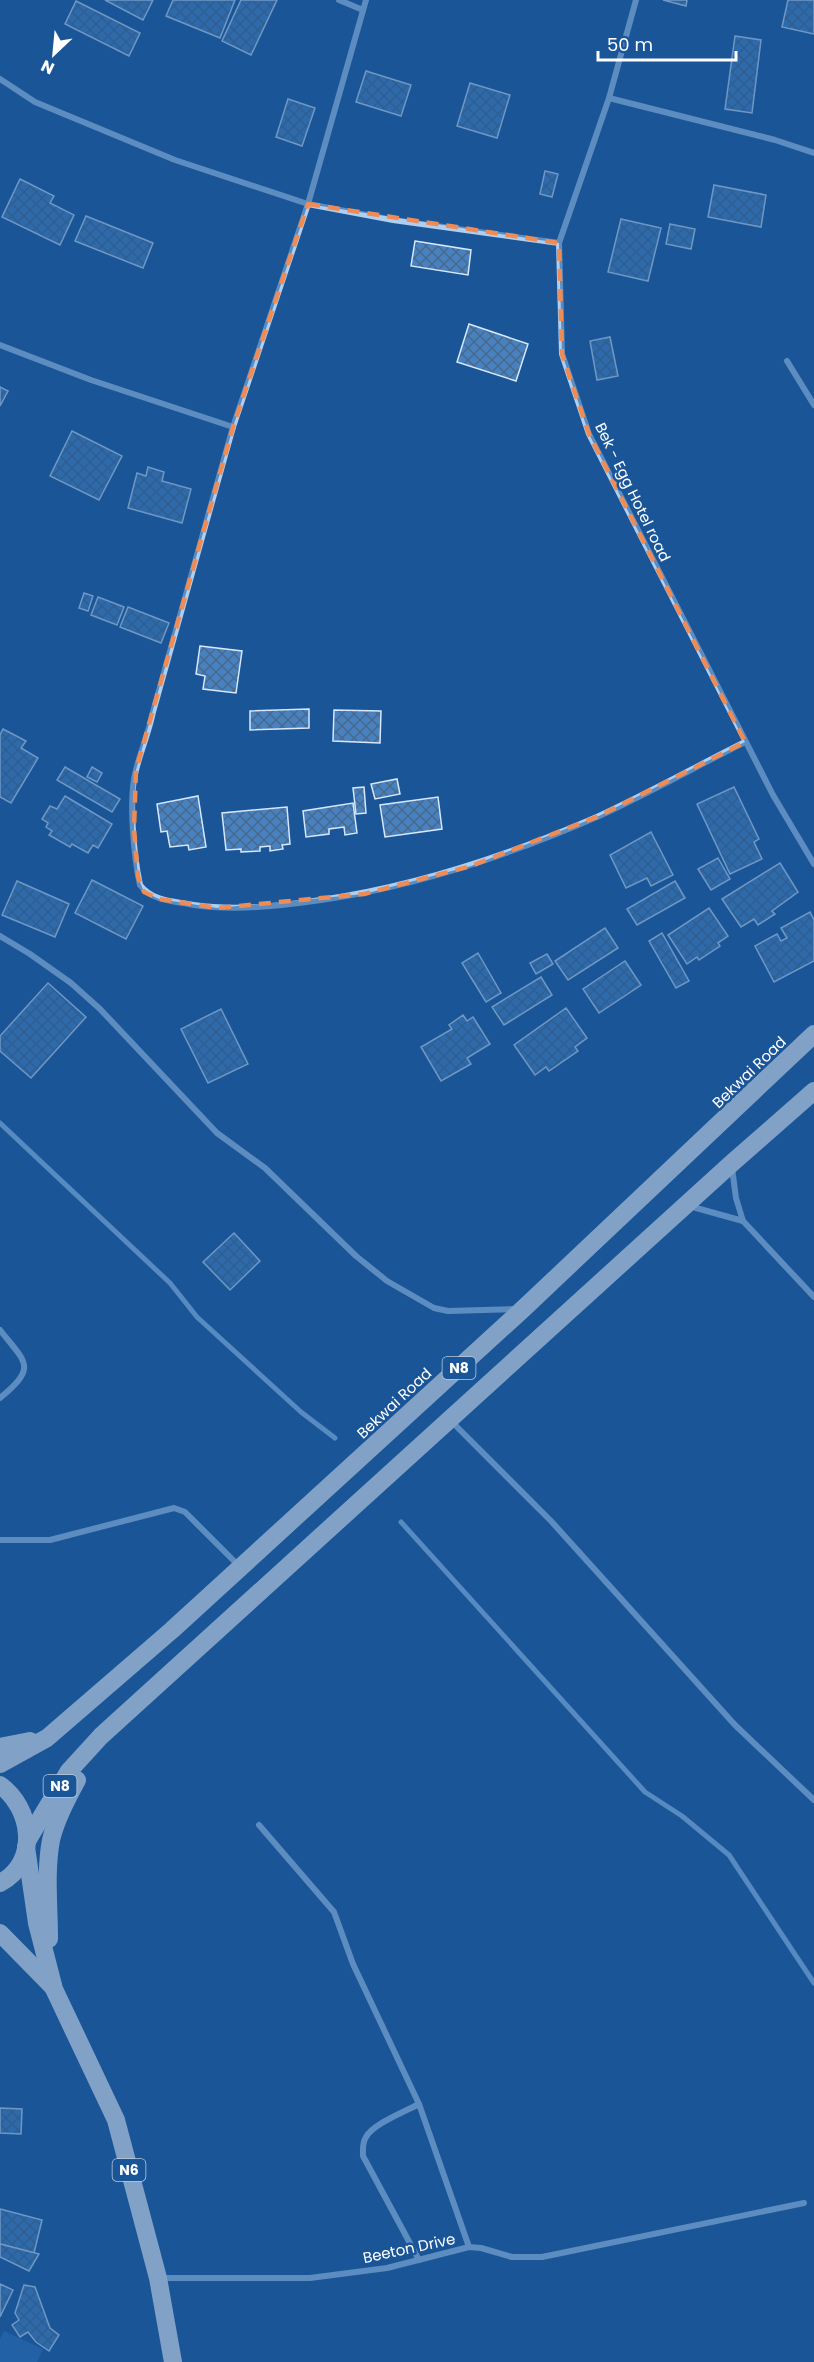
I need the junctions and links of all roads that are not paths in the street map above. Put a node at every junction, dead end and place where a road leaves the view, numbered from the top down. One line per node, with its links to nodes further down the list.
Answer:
1 (339, 0): 4 (street)
2 (366, 0): 4 (street)
3 (636, 0): 6 (street, Bek - Egg Hotel road)
4 (363, 10): 8 (street)
5 (0, 78): 8 (street)
6 (609, 98): 7 (street); 9 (street, Bek - Egg Hotel road)
7 (814, 153)
8 (308, 204): 9 (street); 13 (street)
9 (559, 243): 14 (street, Bek - Egg Hotel road)
10 (0, 345): 13 (street)
11 (787, 361): 12 (street)
12 (814, 405)
13 (233, 427): 14 (street)
14 (746, 742): 15 (street, Bek - Egg Hotel road)
15 (814, 864)
16 (0, 936): 23 (street)
17 (814, 1034): 23 (highway, Bekwai Road / N8)
18 (814, 1091): 19 (highway, N8)
19 (732, 1163): 20 (highway, N8); 21 (street)
20 (686, 1205): 21 (street); 26 (highway, N8)
21 (743, 1221): 22 (street)
22 (814, 1297)
23 (523, 1309): 28 (highway, Bekwai Road / N8)
24 (0, 1330): 25 (street)
25 (0, 1398)
26 (449, 1420): 29 (highway, N8); 34 (street)
27 (0, 1540): 28 (street)
28 (241, 1567): 30 (highway, Bekwai Road / N8)
29 (100, 1736): 36 (highway, N8); 39 (highway)
30 (47, 1738): 31 (highway); 32 (highway, N8)
31 (0, 1747)
32 (0, 1764)
33 (0, 1785): 36 (highway, N6)
34 (814, 1800)
35 (259, 1825): 41 (street)
36 (27, 1844): 37 (highway); 39 (highway, N6)
37 (0, 1883)
38 (0, 1933): 40 (highway, N6)
39 (48, 1962): 40 (highway, N6)
40 (54, 1989): 45 (highway, N6)
41 (419, 2104): 43 (street); 44 (street)
42 (804, 2203): 43 (street, Beeton Drive)
43 (469, 2247): 44 (street, Beeton Drive)
44 (419, 2260): 45 (street, Beeton Drive)
45 (158, 2278): 46 (highway, N6)
46 (173, 2362)

